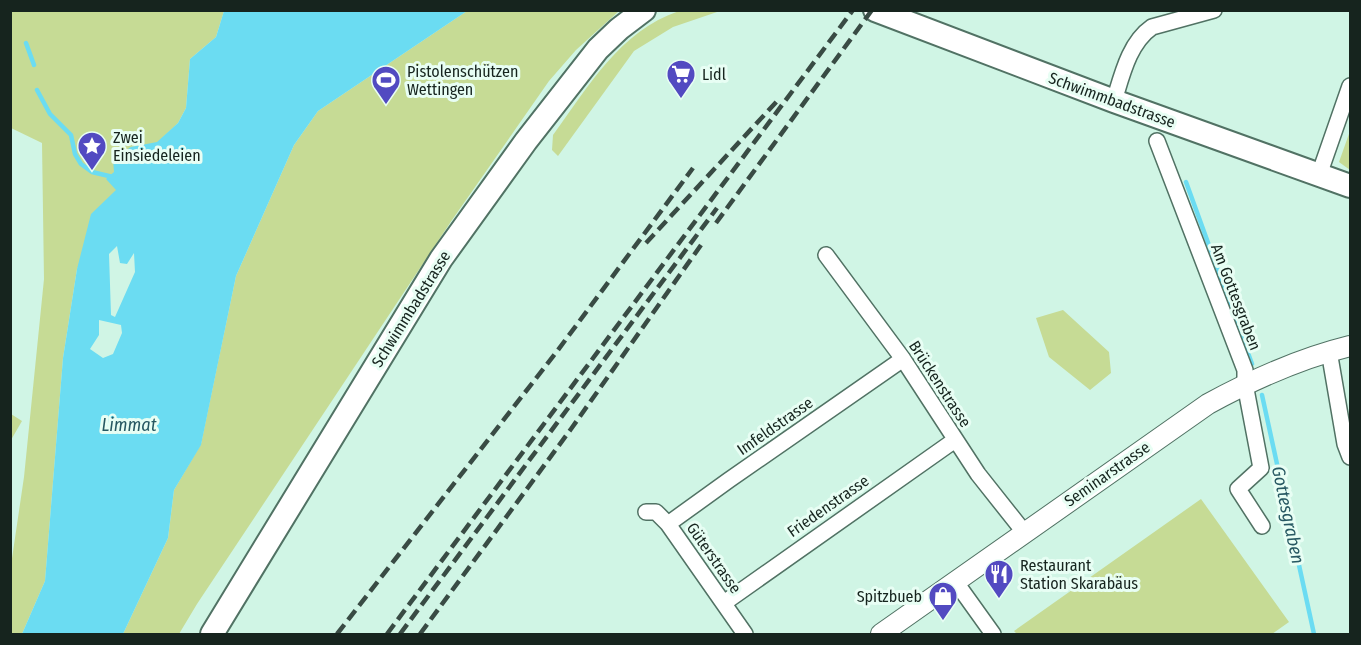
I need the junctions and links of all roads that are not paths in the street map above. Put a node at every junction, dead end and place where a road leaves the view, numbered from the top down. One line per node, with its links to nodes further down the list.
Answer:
1 (644, 10): 22 (main road, Schwimmbadstrasse)
2 (875, 10): 5 (main road, Schwimmbadstrasse)
3 (1214, 10): 5 (street)
4 (1350, 86): 7 (street)
5 (1113, 101): 7 (main road, Schwimmbadstrasse)
6 (1157, 141): 13 (street, Am Gottesgraben)
7 (1319, 175): 8 (main road, Schwimmbadstrasse)
8 (1350, 186)
9 (826, 255): 12 (street, Brückenstrasse)
10 (1350, 346): 11 (street, Seminarstrasse)
11 (1329, 351): 13 (street, Seminarstrasse); 15 (street)
12 (903, 359): 14 (street, Brückenstrasse); 17 (street, Imfeldstrasse)
13 (1245, 384): 18 (street, Am Gottesgraben); 19 (street, Seminarstrasse)
14 (955, 440): 19 (street, Brückenstrasse); 21 (street, Friedenstrasse)
15 (1350, 457)
16 (646, 512): 17 (street, Güterstrasse)
17 (668, 525): 21 (street, Güterstrasse)
18 (1262, 526)
19 (1024, 532): 20 (street, Seminarstrasse)
20 (955, 582): 24 (street, Seminarstrasse); 25 (street)
21 (724, 603): 23 (street, Güterstrasse)
22 (212, 634)
23 (745, 634)
24 (881, 634)
25 (993, 634)

